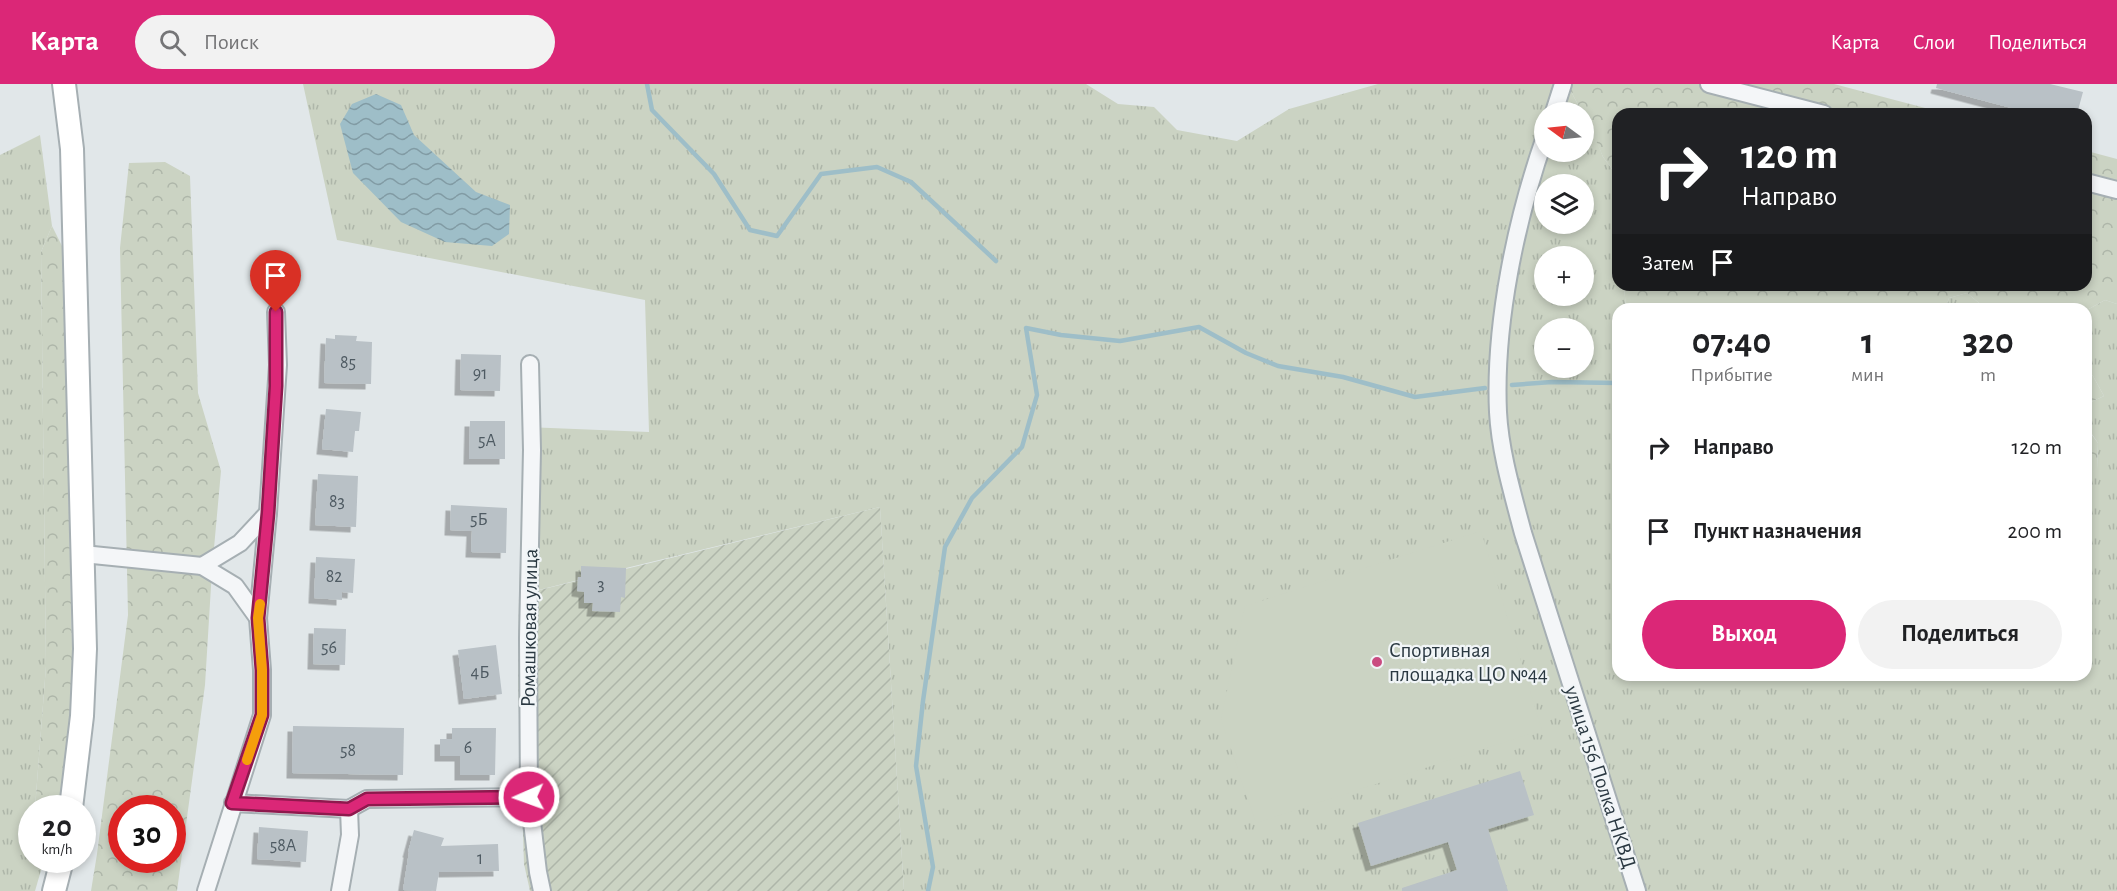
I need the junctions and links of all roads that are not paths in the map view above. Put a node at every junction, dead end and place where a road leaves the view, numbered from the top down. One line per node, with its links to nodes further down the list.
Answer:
1 (64, 84): 12 (main road)
2 (1563, 84): 4 (street)
3 (1709, 84): 5 (street)
4 (1557, 102)
5 (1801, 108)
6 (1538, 162): 24 (street, улица 156 Полка НКВД)
7 (2092, 184): 8 (street)
8 (2117, 190)
9 (276, 312): 11 (street)
10 (530, 364): 16 (street, Ромашковая улица)
11 (268, 513): 13 (street); 14 (street)
12 (83, 554): 13 (street); 15 (main road)
13 (202, 566): 14 (street)
14 (258, 618): 17 (street)
15 (73, 795)
16 (529, 797): 18 (street); 23 (street, Ромашковая улица)
17 (232, 803): 18 (street); 21 (street)
18 (349, 809): 22 (street)
19 (59, 873): 20 (main road)
20 (54, 891)
21 (206, 891)
22 (340, 891)
23 (542, 891)
24 (1637, 891)

